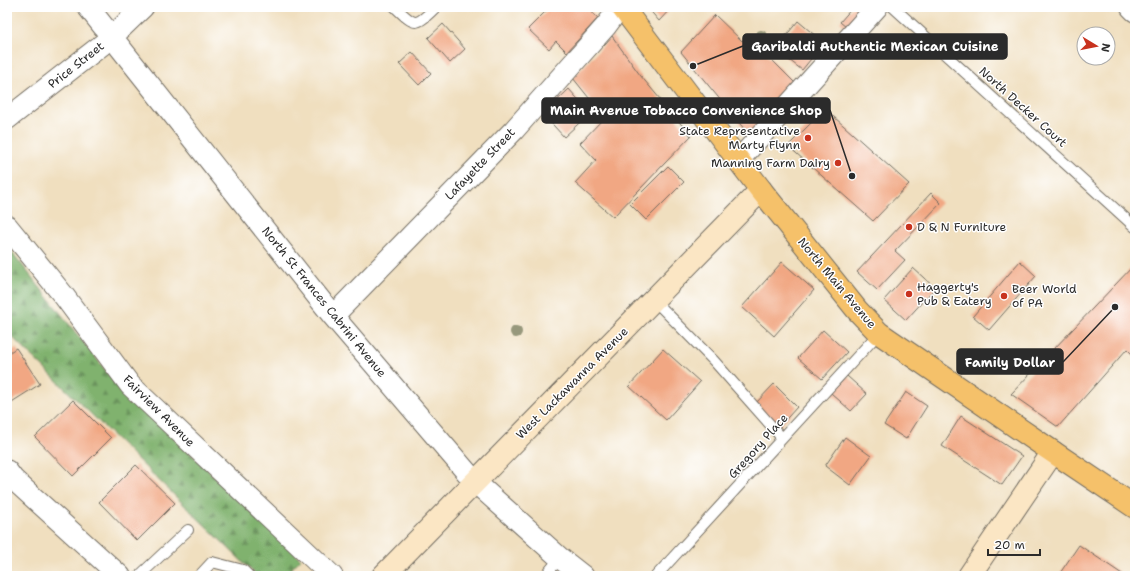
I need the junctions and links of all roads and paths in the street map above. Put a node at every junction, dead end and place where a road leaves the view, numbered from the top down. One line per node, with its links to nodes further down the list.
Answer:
1 (88, 7): 10 (street, North St Frances Cabrini Avenue)
2 (143, 7): 10 (street, Price Street)
3 (394, 7): 4 (lane)
4 (436, 7)
5 (621, 7): 12 (main road, North Main Avenue); 17 (street, Lafayette Street)
6 (877, 7): 12 (street)
7 (893, 7): 15 (lane, North Decker Court)
8 (1131, 7): 9 (street)
9 (1135, 11)
10 (112, 37): 11 (street, Price Street); 17 (street, North St Frances Cabrini Avenue)
11 (7, 119)
12 (738, 161): 13 (main road, North Main Avenue)
13 (761, 190): 16 (main road, West Lackawanna Avenue); 18 (main road, North Main Avenue)
14 (7, 226): 30 (street, Fairview Avenue)
15 (1135, 227)
16 (654, 300): 19 (lane); 22 (main road, West Lackawanna Avenue)
17 (333, 316): 22 (street, North St Frances Cabrini Avenue)
18 (879, 333): 19 (lane, Gregory Place); 20 (main road, North Main Avenue)
19 (782, 438): 34 (lane, Gregory Place)
20 (1054, 452): 23 (main road, North Main Avenue); 35 (main road)
21 (7, 471): 26 (street)
22 (475, 482): 25 (street, North St Frances Cabrini Avenue); 31 (main road, West Lackawanna Avenue)
23 (1135, 506)
24 (188, 530): 27 (lane)
25 (560, 558): 32 (lane); 33 (street, North St Frances Cabrini Avenue)
26 (120, 576)
27 (139, 576)
28 (199, 576): 29 (lane)
29 (249, 576)
30 (332, 576)
31 (383, 576)
32 (544, 576)
33 (583, 576)
34 (656, 576)
35 (969, 576)

